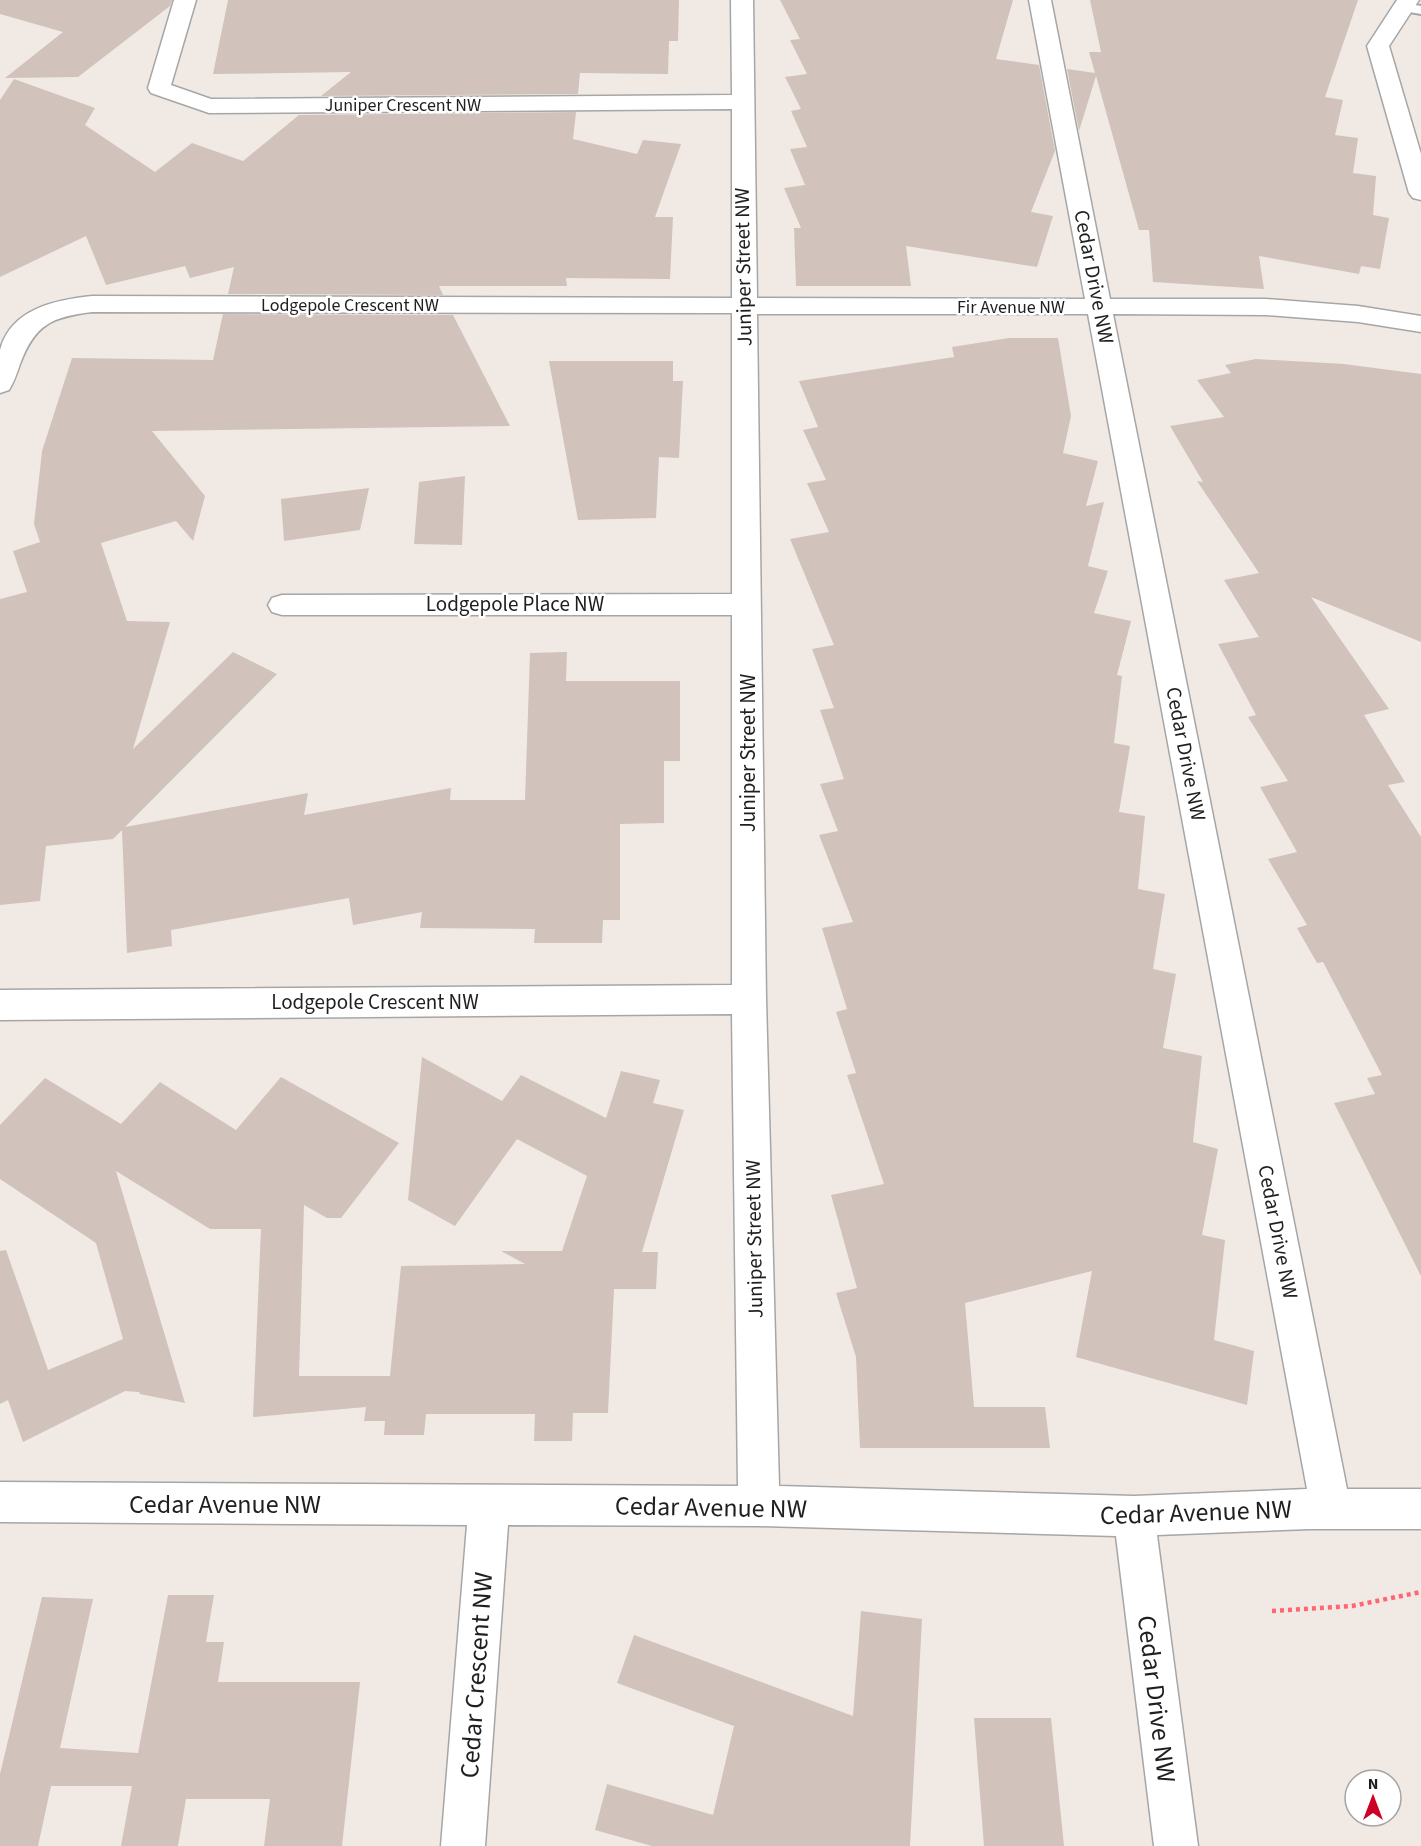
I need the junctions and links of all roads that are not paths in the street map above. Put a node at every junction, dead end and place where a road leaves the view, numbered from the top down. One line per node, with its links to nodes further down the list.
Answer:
1 (185, 0): 5 (street, Juniper Crescent NW)
2 (742, 0): 5 (street, Juniper Street NW)
3 (1040, 0): 8 (street, Cedar Drive NW)
4 (1411, 6): 6 (street)
5 (741, 102): 7 (street, Juniper Street NW)
6 (1421, 193)
7 (743, 306): 8 (street, Fir Avenue NW); 10 (street, Lodgepole Crescent NW); 11 (street, Juniper Street NW)
8 (1100, 308): 9 (street, Fir Avenue NW); 18 (street, Cedar Drive NW)
9 (1421, 324)
10 (0, 384)
11 (748, 604): 12 (street, Lodgepole Place NW); 13 (street, Juniper Street NW)
12 (282, 605)
13 (750, 999): 14 (street, Lodgepole Crescent NW); 17 (street, Juniper Street NW)
14 (0, 1005)
15 (0, 1502): 16 (street, Cedar Avenue NW)
16 (489, 1505): 17 (street, Cedar Avenue NW); 21 (street, Cedar Crescent NW)
17 (759, 1506): 20 (street, Cedar Avenue NW)
18 (1331, 1509): 19 (street, Cedar Avenue NW); 20 (street, Cedar Avenue NW)
19 (1421, 1509)
20 (1134, 1516): 22 (street, Cedar Drive NW)
21 (463, 1846)
22 (1176, 1846)

